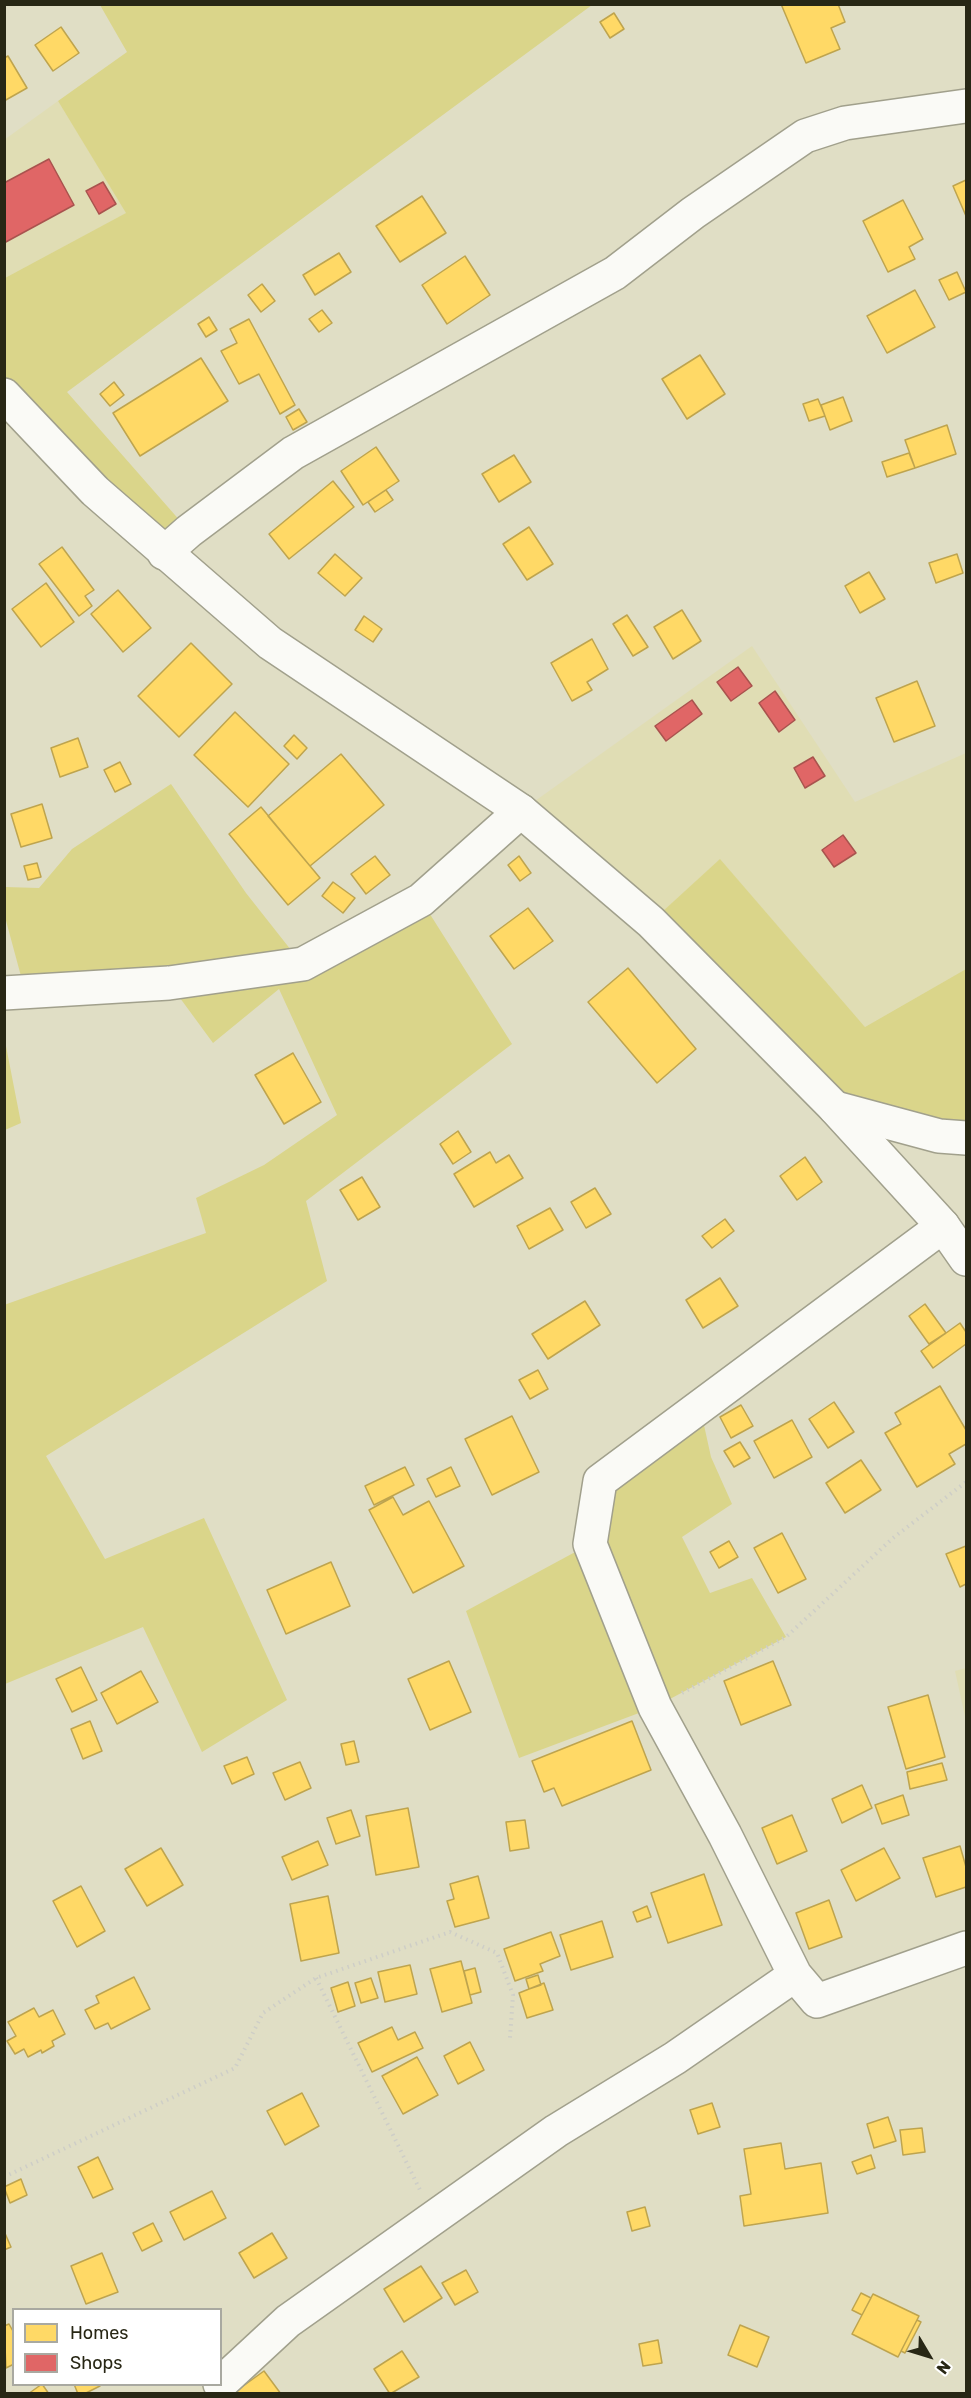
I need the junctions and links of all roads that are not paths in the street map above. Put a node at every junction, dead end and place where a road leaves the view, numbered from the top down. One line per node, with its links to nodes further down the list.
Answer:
1 (966, 106): 3 (street)
2 (4, 395): 3 (street)
3 (164, 553): 4 (street)
4 (521, 811): 5 (street); 6 (street)
5 (4, 993)
6 (835, 1108): 7 (street); 8 (street)
7 (966, 1138)
8 (943, 1226): 9 (street); 11 (street)
9 (966, 1258)
10 (966, 1948): 11 (street)
11 (795, 1975): 12 (street)
12 (222, 2382)

